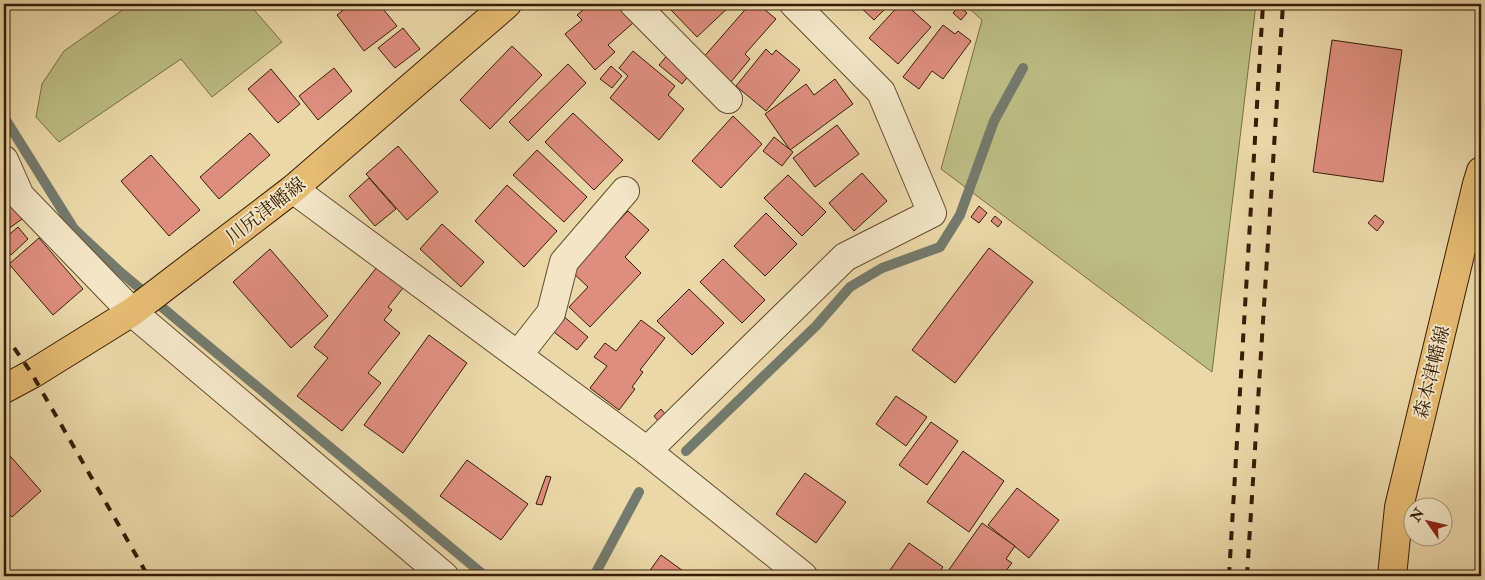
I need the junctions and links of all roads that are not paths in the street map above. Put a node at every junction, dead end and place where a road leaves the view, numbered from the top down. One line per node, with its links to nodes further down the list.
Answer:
1 (506, 4): 7 (main road, 川尻津幡線)
2 (634, 4): 4 (street)
3 (794, 4): 12 (street)
4 (728, 99)
5 (4, 160): 9 (street)
6 (1481, 171): 15 (main road, 森本津幡線)
7 (293, 189): 9 (main road, 川尻津幡線); 10 (street)
8 (626, 191): 10 (street)
9 (136, 309): 11 (main road, 川尻津幡線); 13 (street)
10 (518, 355): 12 (street)
11 (4, 390)
12 (647, 451): 14 (street)
13 (444, 576)
14 (803, 576)
15 (1392, 576)

